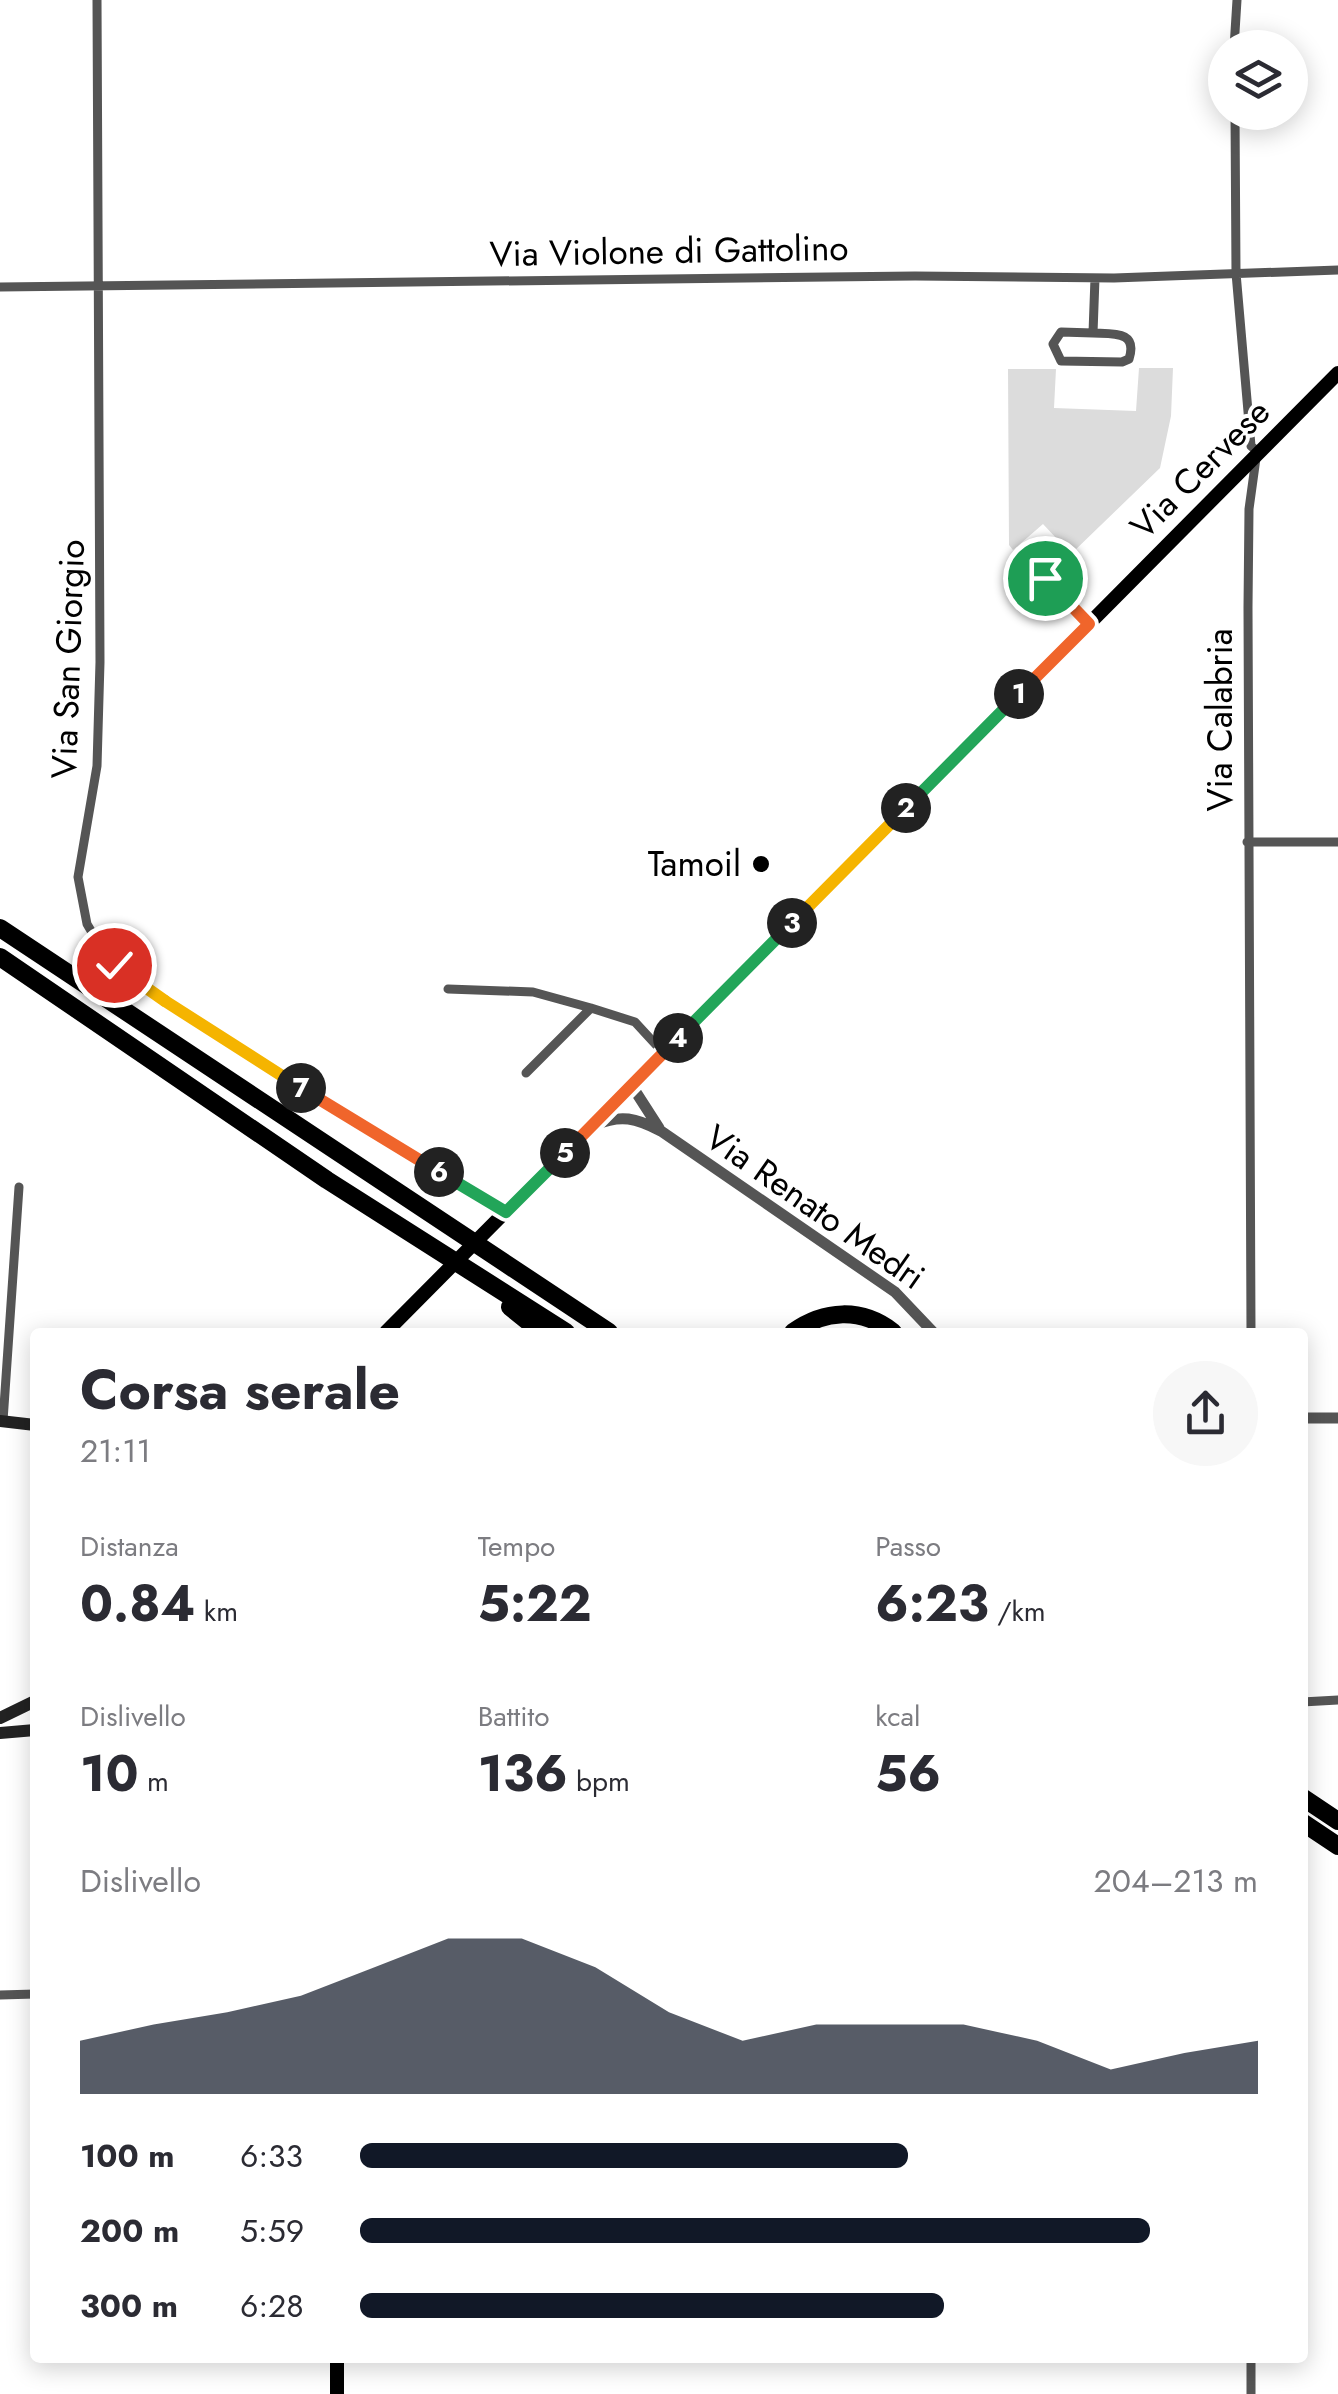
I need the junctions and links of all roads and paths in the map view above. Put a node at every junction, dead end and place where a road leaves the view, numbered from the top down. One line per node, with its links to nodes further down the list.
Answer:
1 (97, 0): 9 (street, Via San Giorgio)
2 (1237, 0): 3 (street)
3 (1235, 30)
4 (1235, 130): 6 (street, Via Calabria)
5 (1338, 270): 6 (street, Via Violone di Gattolino)
6 (1236, 273): 7 (street, Via Violone di Gattolino); 12 (street, Via Calabria)
7 (1094, 278): 9 (street, Via Violone di Gattolino); 10 (street)
8 (0, 287): 9 (street, Via Violone di Gattolino)
9 (99, 287): 27 (street, Via San Giorgio)
10 (1093, 333): 10 (street)
11 (1338, 373): 12 (main road, Via Cervese)
12 (1257, 451): 14 (main road, Via Cervese); 15 (street, Via Calabria)
13 (1045, 578): 14 (street)
14 (1089, 624): 21 (main road, Via Cervese)
15 (1248, 842): 16 (street); 38 (street, Via Calabria)
16 (1338, 842)
17 (0, 928): 29 (highway)
18 (0, 958): 28 (highway)
19 (448, 989): 20 (street)
20 (591, 1008): 21 (street); 22 (street)
21 (661, 1055): 23 (main road, Via Cervese)
22 (526, 1073)
23 (632, 1086): 24 (main road, Via Cervese); 25 (street, Via Renato Medri)
24 (591, 1127): 25 (street, Via Renato Medri); 27 (main road, Via Cervese)
25 (661, 1132): 37 (street, Via Renato Medri)
26 (19, 1187): 41 (street)
27 (506, 1212): 30 (main road, Via Cervese)
28 (487, 1282): 31 (highway); 32 (highway)
29 (557, 1297): 33 (highway); 34 (highway)
30 (390, 1328)
31 (535, 1328)
32 (560, 1328)
33 (603, 1328)
34 (620, 1328)
35 (801, 1328): 36 (highway)
36 (887, 1328)
37 (929, 1328)
38 (1251, 1328)
39 (1308, 1418): 40 (street)
40 (1338, 1418)
41 (2, 1421): 42 (main road)
42 (30, 1424)
43 (1338, 1700): 44 (street)
44 (1308, 1702)
45 (30, 1704): 46 (main road)
46 (0, 1717)
47 (30, 1730): 48 (main road)
48 (0, 1733)
49 (1308, 1801): 50 (highway)
50 (1338, 1821)
51 (1308, 1826): 52 (highway)
52 (1338, 1846)
53 (0, 1994): 54 (street)
54 (30, 1994)
55 (337, 2363): 57 (main road)
56 (1251, 2363): 58 (street)
57 (337, 2394)
58 (1251, 2394)

